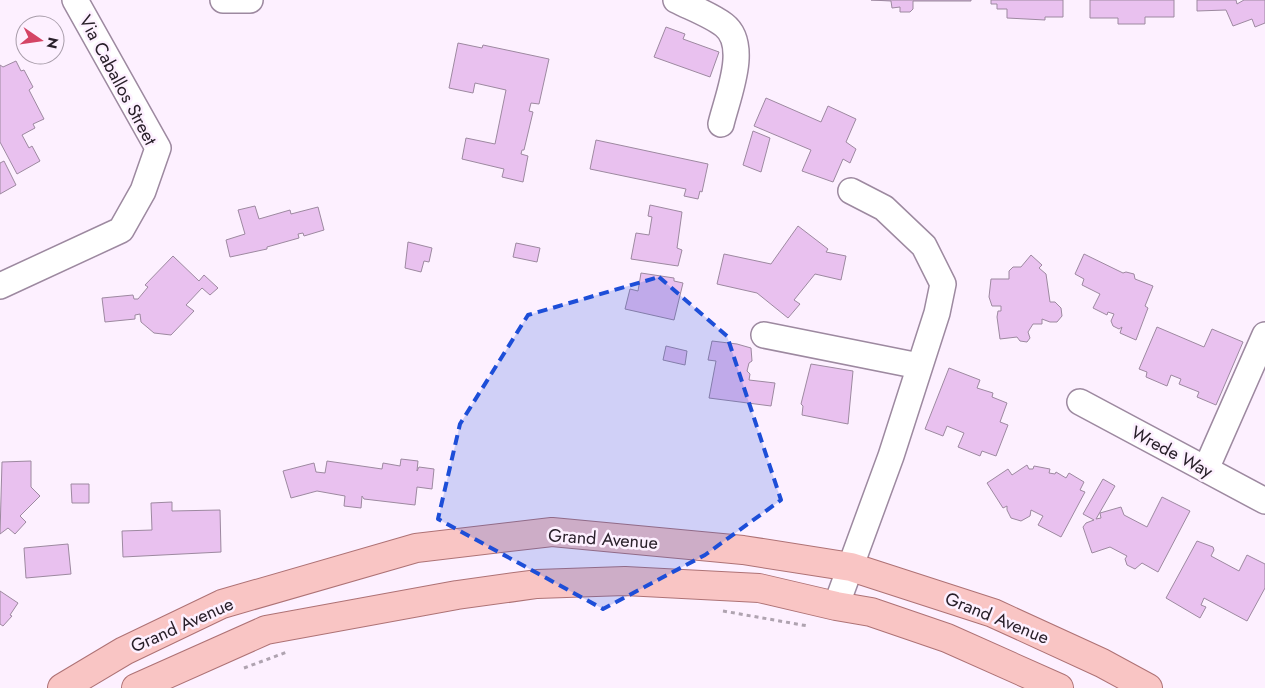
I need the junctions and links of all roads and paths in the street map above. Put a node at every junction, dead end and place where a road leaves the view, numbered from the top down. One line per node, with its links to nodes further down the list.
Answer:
1 (75, 0): 7 (street, Via Caballos Street)
2 (223, 0): 3 (street)
3 (250, 0)
4 (676, 0): 5 (street)
5 (721, 124)
6 (850, 191): 10 (street)
7 (0, 286)
8 (1265, 335): 12 (street)
9 (764, 336): 10 (street)
10 (918, 366): 14 (street)
11 (1080, 402): 12 (street, Wrede Way)
12 (1206, 470): 13 (street, Wrede Way)
13 (1265, 501)
14 (851, 566): 15 (street); 20 (main road, Grand Avenue); 23 (main road, Grand Avenue)
15 (836, 606): 21 (main road); 22 (main road)
16 (719, 611): 17 (path)
17 (810, 626)
18 (296, 649): 19 (path)
19 (241, 669)
20 (62, 688)
21 (136, 688)
22 (1059, 688)
23 (1148, 688)

